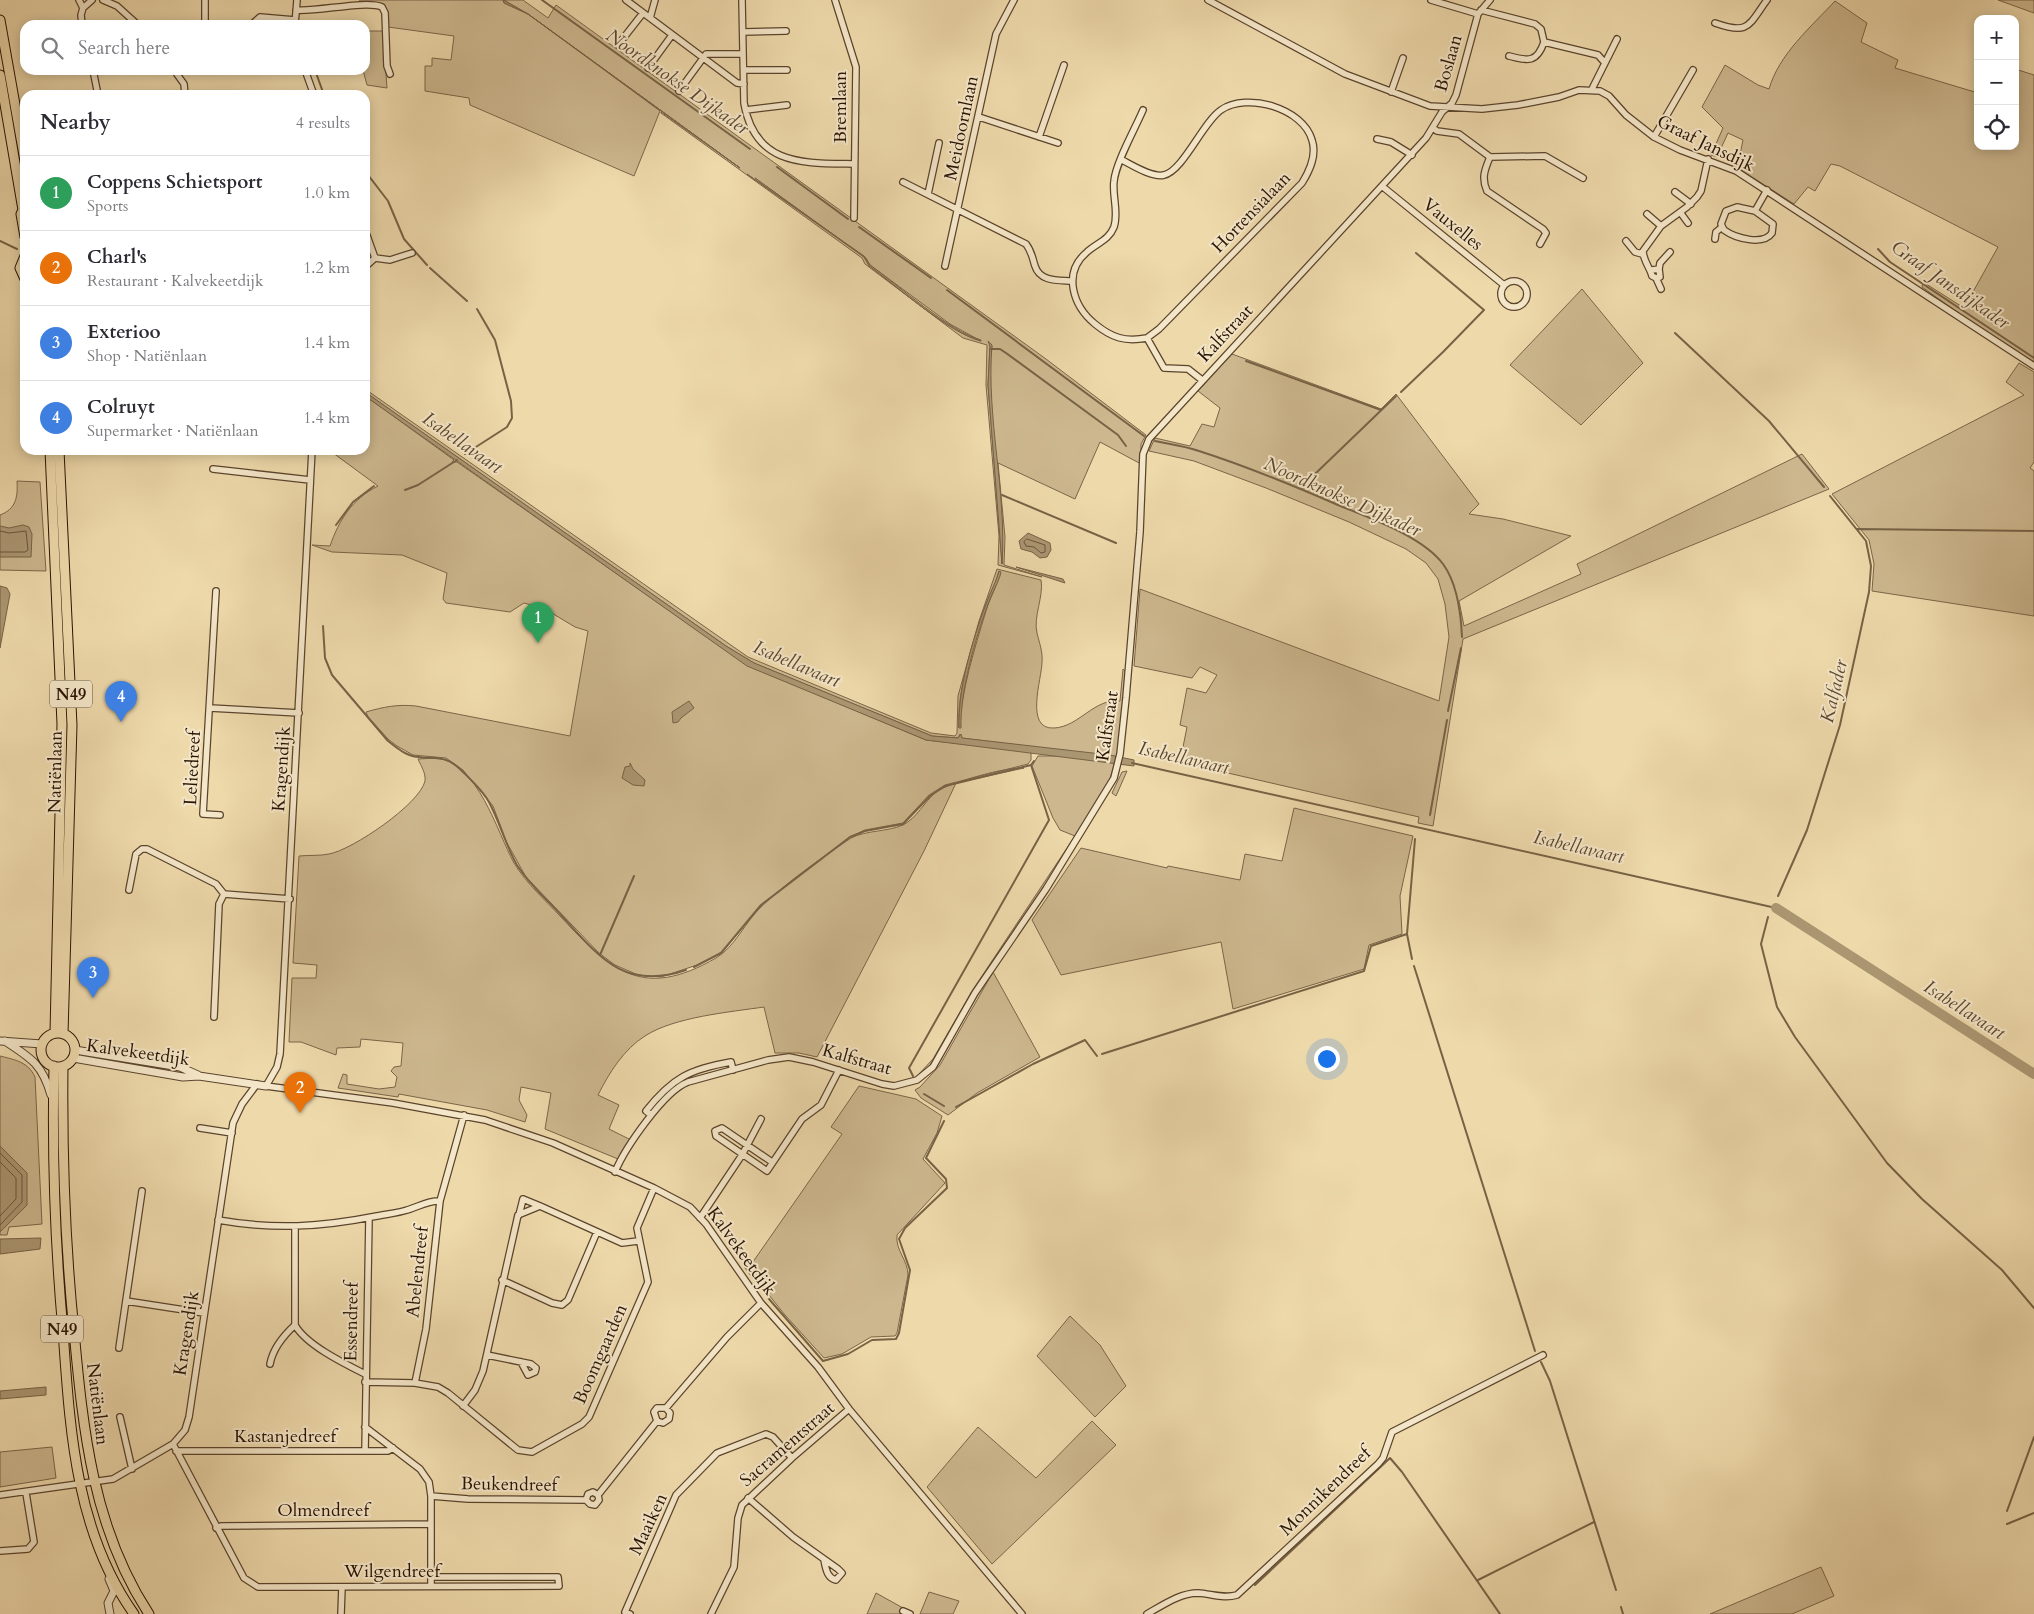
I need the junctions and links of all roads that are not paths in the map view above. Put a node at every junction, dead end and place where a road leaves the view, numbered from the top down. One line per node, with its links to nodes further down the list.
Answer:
1 (79, 0): 15 (street)
2 (92, 0): 15 (street)
3 (103, 0): 22 (street)
4 (205, 0): 23 (street)
5 (297, 0): 16 (street)
6 (626, 0): 17 (street)
7 (655, 0): 19 (street)
8 (742, 0): 28 (street)
9 (835, 0): 72 (street, Bremlaan)
10 (1014, 0): 60 (street, Meidoornlaan)
11 (1208, 0): 55 (street)
12 (1431, 0): 18 (street)
13 (1490, 0): 18 (street, Boslaan)
14 (1767, 0): 27 (street)
15 (83, 8): 21 (street)
16 (296, 10): 26 (street); 45 (street)
17 (643, 12): 19 (street); 33 (street)
18 (1479, 12): 32 (street); 57 (street, Boslaan)
19 (650, 18): 30 (street)
20 (0, 20): 62 (main road)
21 (82, 20)
22 (132, 20)
23 (205, 20)
24 (257, 20): 25 (street)
25 (281, 20)
26 (295, 20)
27 (1715, 24)
28 (743, 32): 29 (street); 34 (street)
29 (786, 32)
30 (672, 35): 36 (street); 40 (street)
31 (1617, 39): 38 (street)
32 (1544, 42): 35 (street); 38 (street)
33 (618, 45)
34 (744, 54): 36 (street); 41 (street)
35 (1510, 56)
36 (703, 58): 49 (street); 54 (street)
37 (1403, 58): 55 (street)
38 (1605, 63): 50 (street)
39 (1064, 65): 64 (street)
40 (648, 68)
41 (744, 70): 42 (street); 49 (street)
42 (787, 70)
43 (1693, 70): 63 (street)
44 (0, 74): 76 (main road)
45 (390, 74)
46 (94, 75): 51 (street)
47 (178, 75): 52 (street)
48 (307, 75): 53 (street)
49 (744, 84): 58 (street)
50 (1592, 89): 57 (street); 63 (street, Graaf Jansdijk)
51 (97, 90)
52 (185, 90)
53 (312, 90)
54 (679, 91)
55 (1391, 92): 57 (street)
56 (787, 105): 58 (street)
57 (1448, 108): 61 (street, Kalfstraat)
58 (746, 110): 72 (street)
59 (1143, 110): 70 (street)
60 (979, 117): 64 (street); 81 (street, Meidoornlaan)
61 (1433, 128): 68 (street, Kalfstraat); 69 (street)
62 (20, 134)
63 (1654, 136): 71 (street, Graaf Jansdijk)
64 (1039, 137): 67 (street)
65 (1377, 139): 68 (street)
66 (939, 143): 79 (street)
67 (1058, 143)
68 (1412, 155): 75 (street, Kalfstraat)
69 (1490, 157): 73 (street); 92 (street)
70 (1122, 160): 100 (street); 103 (street, Hortensialaan)
71 (1708, 160): 77 (street, Graaf Jansdijk); 80 (street)
72 (854, 164): 85 (street, Bremlaan)
73 (1583, 178)
74 (903, 182): 79 (street)
75 (1383, 187): 101 (street, Vauxelles); 105 (street, Kalfstraat)
76 (20, 188)
77 (1767, 190): 82 (street); 104 (street, Graaf Jansdijk)
78 (1675, 192): 80 (street)
79 (928, 194): 81 (street)
80 (1691, 204): 83 (street)
81 (959, 209): 98 (street, Meidoornlaan); 100 (street)
82 (1755, 211): 88 (street); 88 (street)
83 (1680, 212): 86 (street); 87 (street)
84 (1647, 214): 87 (street)
85 (854, 218)
86 (1688, 223)
87 (1661, 226): 95 (street)
88 (1722, 227): 89 (street)
89 (1715, 239)
90 (1626, 241): 95 (street)
91 (370, 244): 96 (street)
92 (1540, 244)
93 (1670, 252): 99 (street)
94 (412, 253): 96 (street)
95 (1642, 254): 99 (street)
96 (375, 258): 97 (street)
97 (370, 262)
98 (945, 266)
99 (1655, 269): 102 (street)
100 (1072, 281): 103 (street)
101 (1504, 285): 101 (street)
102 (1661, 289)
103 (1147, 338): 105 (street)
104 (2034, 366)
105 (1202, 380): 124 (street, Kalfstraat)
106 (50, 455): 119 (main road, Natiënlaan / N49)
107 (59, 455): 119 (main road, Natiënlaan / N49)
108 (312, 455): 110 (street, Kragendijk)
109 (213, 469): 110 (street)
110 (310, 480): 113 (street, Kragendijk)
111 (216, 591): 112 (street, Leliedreef)
112 (210, 708): 113 (street, Leliedreef); 114 (street, Leliedreef)
113 (299, 713): 117 (street, Kragendijk)
114 (220, 815)
115 (129, 890): 116 (street)
116 (224, 894): 117 (street); 118 (street)
117 (290, 899): 126 (street, Kragendijk)
118 (214, 1017)
119 (59, 1033): 121 (main road); 122 (main road)
120 (2, 1041): 121 (street); 127 (street)
121 (42, 1044): 123 (main road)
122 (74, 1054): 123 (main road); 125 (street, Kalvekeetdijk)
123 (58, 1066): 127 (main road, Natiënlaan / N49); 172 (main road, Natiënlaan / N49)
124 (838, 1070): 134 (street); 135 (street, Kalfstraat)
125 (257, 1084): 126 (street, Kalvekeetdijk); 131 (street, Kragendijk)
126 (266, 1086): 128 (street, Kalvekeetdijk)
127 (53, 1102): 173 (main road, Natiënlaan / N49)
128 (464, 1115): 135 (street, Kalvekeetdijk); 138 (street, Abelendreef)
129 (761, 1119): 132 (street)
130 (200, 1128): 131 (street)
131 (232, 1133): 143 (street, Kragendijk)
132 (746, 1145): 133 (street); 133 (street); 134 (street)
133 (742, 1155): 134 (street); 142 (street)
134 (772, 1162)
135 (615, 1172): 136 (street, Kalvekeetdijk)
136 (654, 1188): 142 (street, Kalvekeetdijk); 146 (street, Boomgaarden)
137 (142, 1191): 148 (street)
138 (440, 1201): 141 (street); 159 (street, Abelendreef)
139 (540, 1206): 140 (street); 140 (street); 145 (street)
140 (519, 1215): 147 (street)
141 (368, 1218): 144 (street); 157 (street, Essendreef)
142 (700, 1218): 149 (street, Kalvekeetdijk)
143 (218, 1220): 144 (street); 150 (street, Kragendijk)
144 (295, 1227): 151 (street)
145 (597, 1232): 146 (street); 147 (street)
146 (638, 1241): 160 (street, Boomgaarden)
147 (502, 1280): 153 (street)
148 (126, 1301): 150 (street); 152 (street)
149 (761, 1303): 161 (street, Beukendreef); 162 (street, Kalvekeetdijk)
150 (204, 1313): 166 (street, Kragendijk)
151 (295, 1325): 156 (street); 157 (street)
152 (119, 1348)
153 (487, 1355): 155 (street); 160 (street)
154 (1543, 1355): 199 (street, Monnikendreef)
155 (521, 1362)
156 (270, 1364)
157 (365, 1374): 158 (street, Essendreef)
158 (364, 1382): 159 (street); 165 (street, Essendreef)
159 (415, 1383): 160 (street, Boomgaarden)
160 (463, 1406)
161 (666, 1408): 164 (street, Beukendreef); 164 (street, Beukendreef)
162 (849, 1409): 170 (street, Sacramentstraat); 198 (street, Kalvekeetdijk)
163 (120, 1418): 171 (street)
164 (657, 1421): 176 (street, Beukendreef)
165 (365, 1427): 167 (street); 169 (street, Essendreef)
166 (173, 1444): 168 (street, Wilgendreef); 171 (street, Kragendijk)
167 (393, 1448): 169 (street, Kastanjedreef); 177 (street)
168 (176, 1451): 169 (street, Kastanjedreef); 181 (street, Wilgendreef)
169 (365, 1451)
170 (792, 1458): 178 (street, Sacramentstraat); 195 (street, Maaiken)
171 (132, 1469): 172 (street, Kragendijk)
172 (94, 1483): 173 (street, Kragendijk); 193 (main road, Natiënlaan / N49)
173 (79, 1485): 174 (street, Kragendijk); 183 (main road, Natiënlaan / N49)
174 (26, 1493): 175 (street, Kragendijk); 182 (street)
175 (0, 1495)
176 (598, 1495): 179 (street, Beukendreef); 179 (street, Beukendreef)
177 (431, 1496): 179 (street, Beukendreef); 180 (street)
178 (748, 1498): 184 (street); 196 (street, Sacramentstraat)
179 (586, 1500)
180 (431, 1524): 181 (street, Olmendreef); 185 (street)
181 (216, 1528): 187 (street, Wilgendreef)
182 (0, 1551)
183 (102, 1554): 188 (street); 189 (main road, Natiënlaan / N49)
184 (824, 1560)
185 (432, 1577): 186 (street); 186 (street, Wilgendreef)
186 (432, 1586): 187 (street, Wilgendreef)
187 (342, 1587): 194 (street)
188 (111, 1599): 189 (street); 191 (street)
189 (125, 1600): 192 (main road, Natiënlaan / N49)
190 (903, 1611): 197 (street)
191 (110, 1614)
192 (134, 1614)
193 (149, 1614)
194 (341, 1614)
195 (630, 1614)
196 (711, 1614)
197 (910, 1614)
198 (1022, 1614)
199 (1147, 1614)

